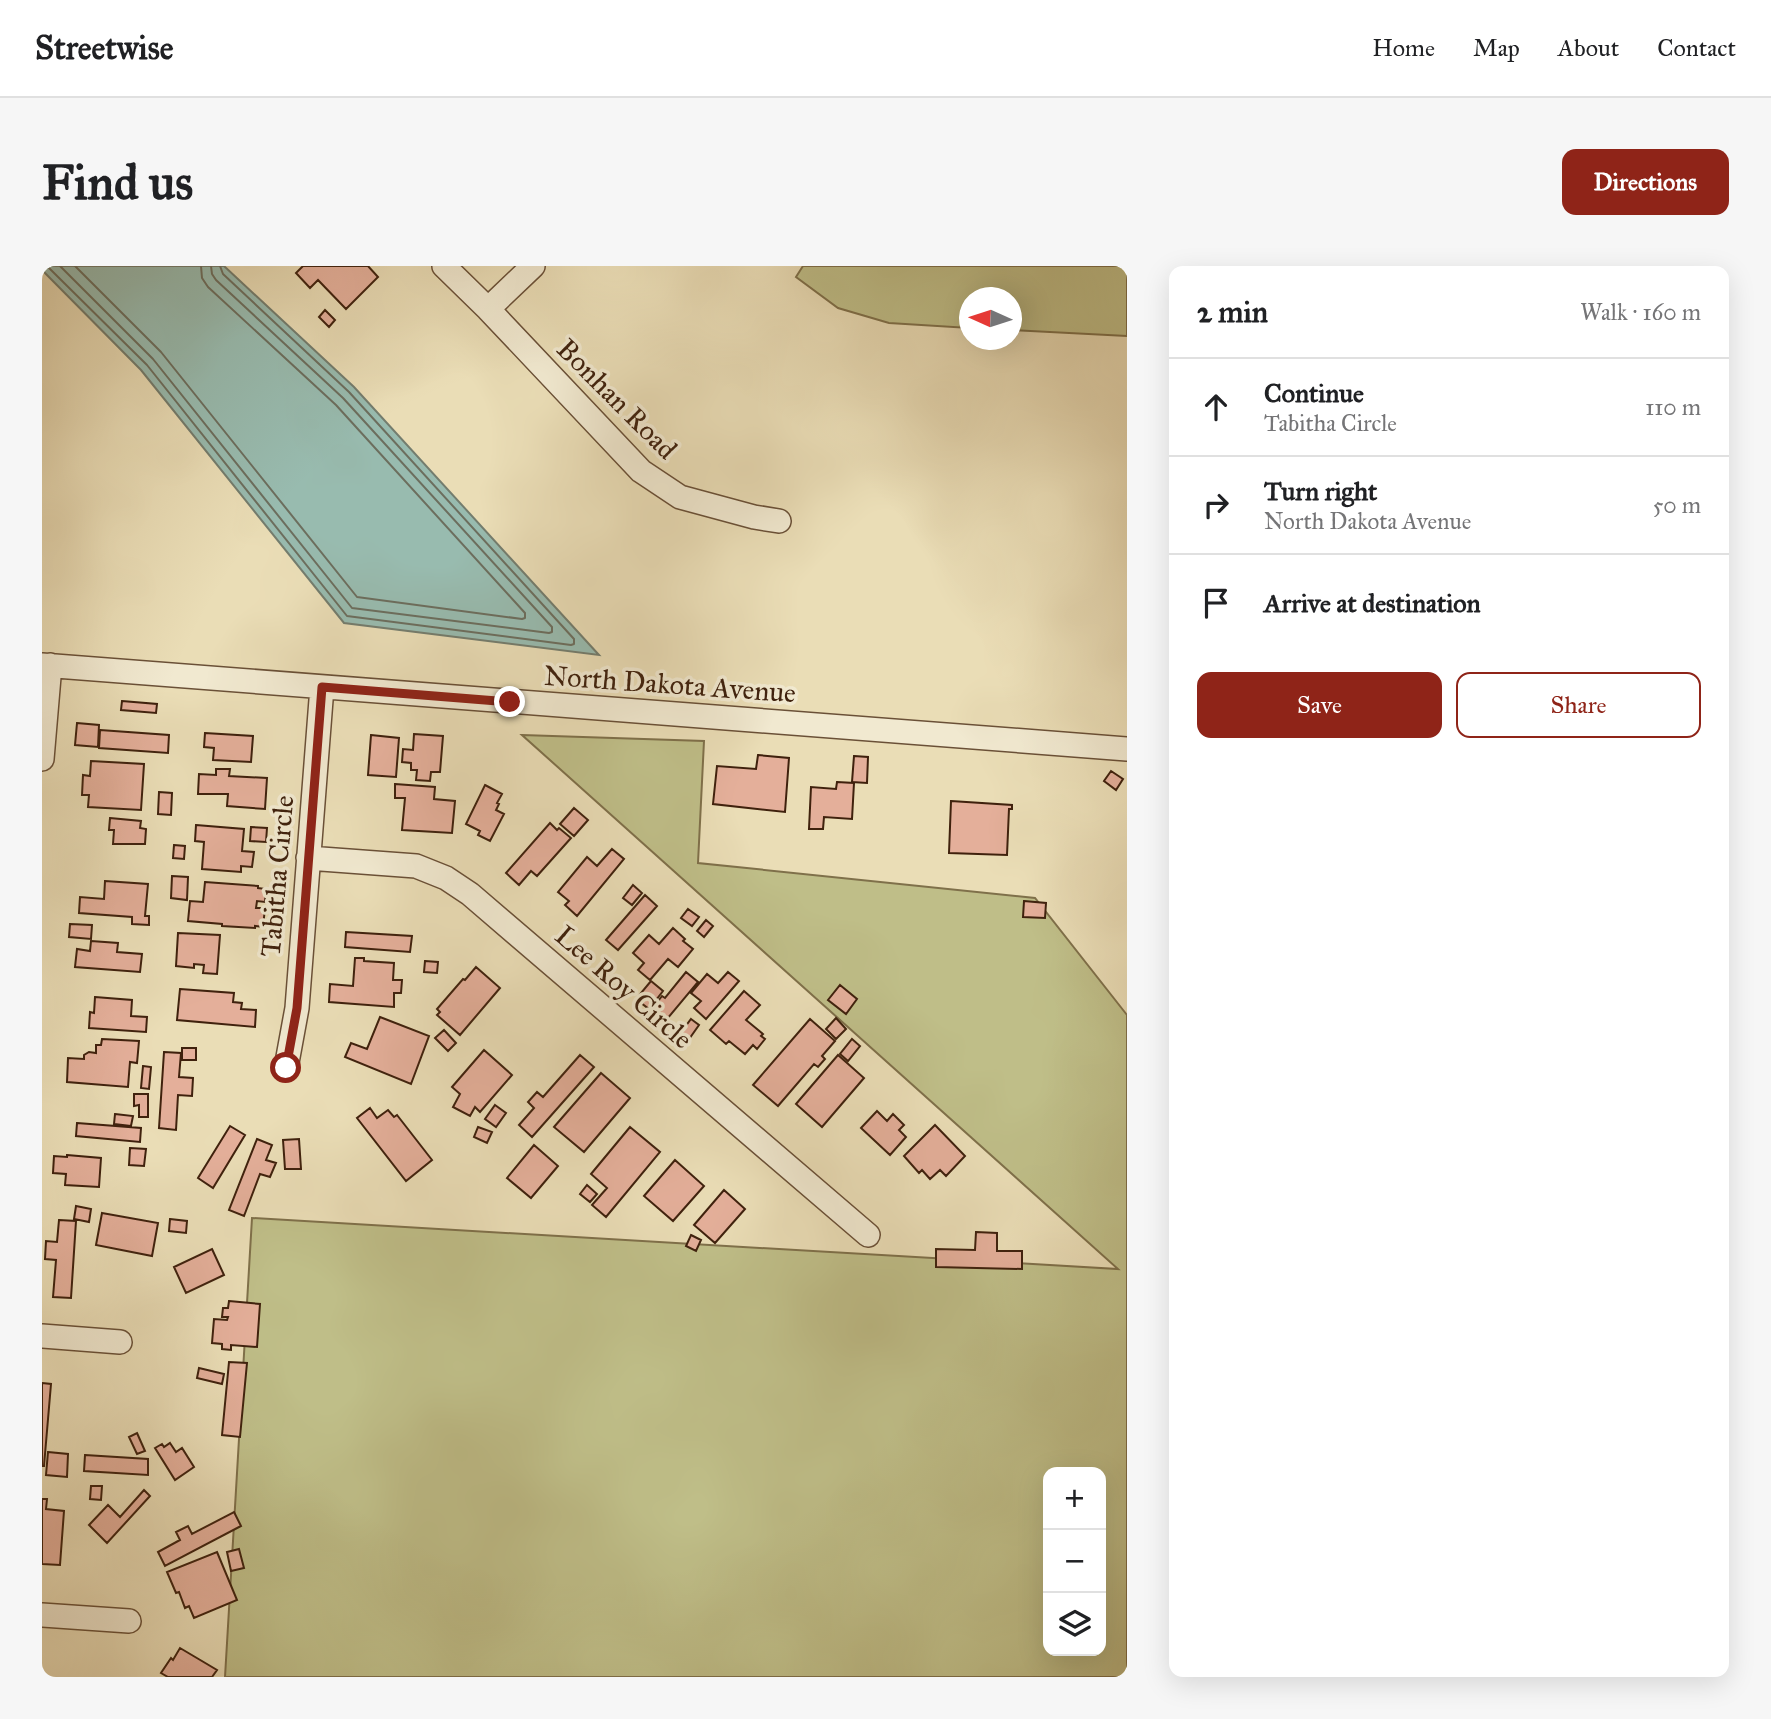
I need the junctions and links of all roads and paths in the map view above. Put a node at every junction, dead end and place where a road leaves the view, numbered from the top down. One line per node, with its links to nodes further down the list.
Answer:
1 (444, 266): 3 (street, Bonhan Road)
2 (533, 266): 3 (street)
3 (488, 309): 4 (street, Bonhan Road)
4 (779, 521)
5 (46, 665): 6 (street, North Dakota Avenue); 8 (street)
6 (322, 687): 7 (street, North Dakota Avenue); 9 (street, Tabitha Circle)
7 (1127, 749)
8 (42, 760)
9 (309, 858): 10 (street, Tabitha Circle); 11 (street, Lee Roy Circle)
10 (286, 1068)
11 (868, 1236)
12 (42, 1336): 13 (street)
13 (120, 1342)
14 (42, 1615): 15 (street)
15 (129, 1620)

